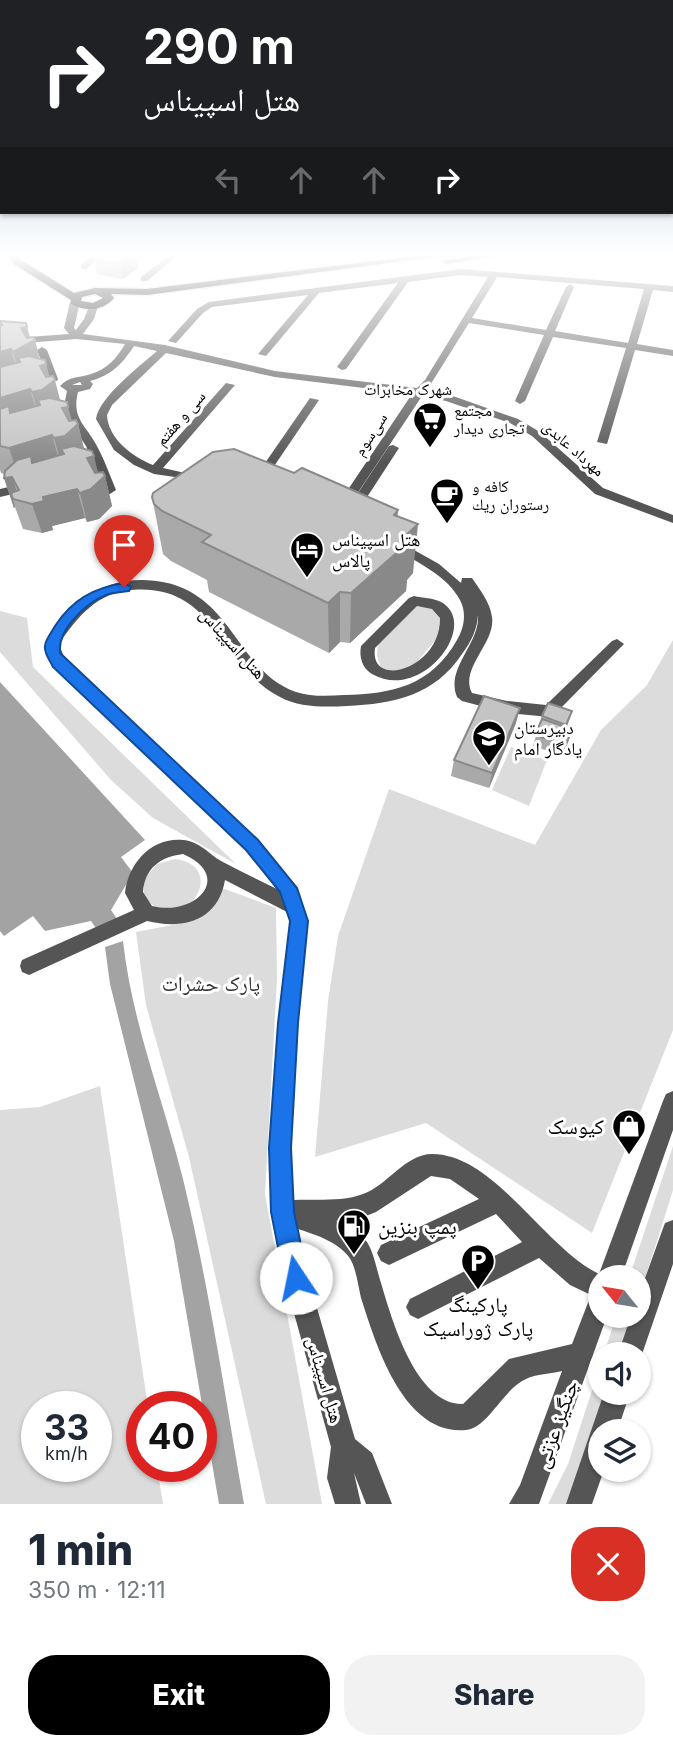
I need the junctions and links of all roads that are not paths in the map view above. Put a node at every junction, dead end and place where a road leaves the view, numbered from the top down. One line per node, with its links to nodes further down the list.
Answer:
1 (70, 323): 11 (street)
2 (85, 323): 11 (street)
3 (186, 323): 14 (street)
4 (289, 323): 18 (street)
5 (373, 323): 19 (street)
6 (466, 323): 25 (street, سی‌سوم)
7 (488, 323): 10 (street)
8 (554, 323): 10 (street)
9 (637, 323): 15 (street)
10 (549, 333): 15 (street); 27 (street)
11 (76, 336): 12 (street, مهرداد عابدی); 13 (street, مهرداد عابدی)
12 (0, 342)
13 (131, 342): 14 (street, مهرداد عابدی); 22 (street)
14 (164, 345): 22 (street); 25 (street, مهرداد عابدی); 29 (street)
15 (630, 346): 17 (street); 28 (street)
16 (42, 350): 20 (street)
17 (673, 353)
18 (263, 354)
19 (342, 367)
20 (53, 379): 21 (street); 23 (street)
21 (36, 381)
22 (85, 383): 23 (street)
23 (71, 385): 32 (street)
24 (230, 385): 29 (street, سی و هفتم)
25 (424, 390): 35 (street, مهرداد عابدی); 36 (street, مهرداد عابدی); 37 (street, سی‌سوم)
26 (314, 400): 34 (street)
27 (520, 401)
28 (603, 442)
29 (154, 471): 30 (street)
30 (211, 482)
31 (38, 484): 33 (street)
32 (110, 490)
33 (0, 493)
34 (265, 494)
35 (673, 511)
36 (673, 519)
37 (367, 526)
38 (455, 640): 39 (street, هتل اسپیناس); 40 (street, هتل اسپیناس); 40 (street)
39 (617, 644)
40 (439, 662): 42 (street, هتل اسپیناس)
41 (213, 865): 42 (street); 43 (street); 43 (street)
42 (294, 907): 47 (street, هتل اسپیناس)
43 (146, 913): 44 (street)
44 (29, 966)
45 (673, 1101): 51 (street)
46 (499, 1200): 47 (street); 49 (street); 50 (street)
47 (283, 1212): 56 (street); 57 (street, هتل اسپیناس)
48 (673, 1231): 55 (street)
49 (540, 1245): 52 (street); 53 (street)
50 (389, 1253)
51 (614, 1265)
52 (588, 1283)
53 (418, 1307)
54 (591, 1328): 56 (street, چنگیز عزتی)
55 (634, 1342)
56 (581, 1356): 61 (street, چنگیز عزتی)
57 (344, 1447): 59 (street); 60 (street)
58 (588, 1477): 62 (street)
59 (348, 1504)
60 (379, 1504)
61 (522, 1504)
62 (579, 1504)

